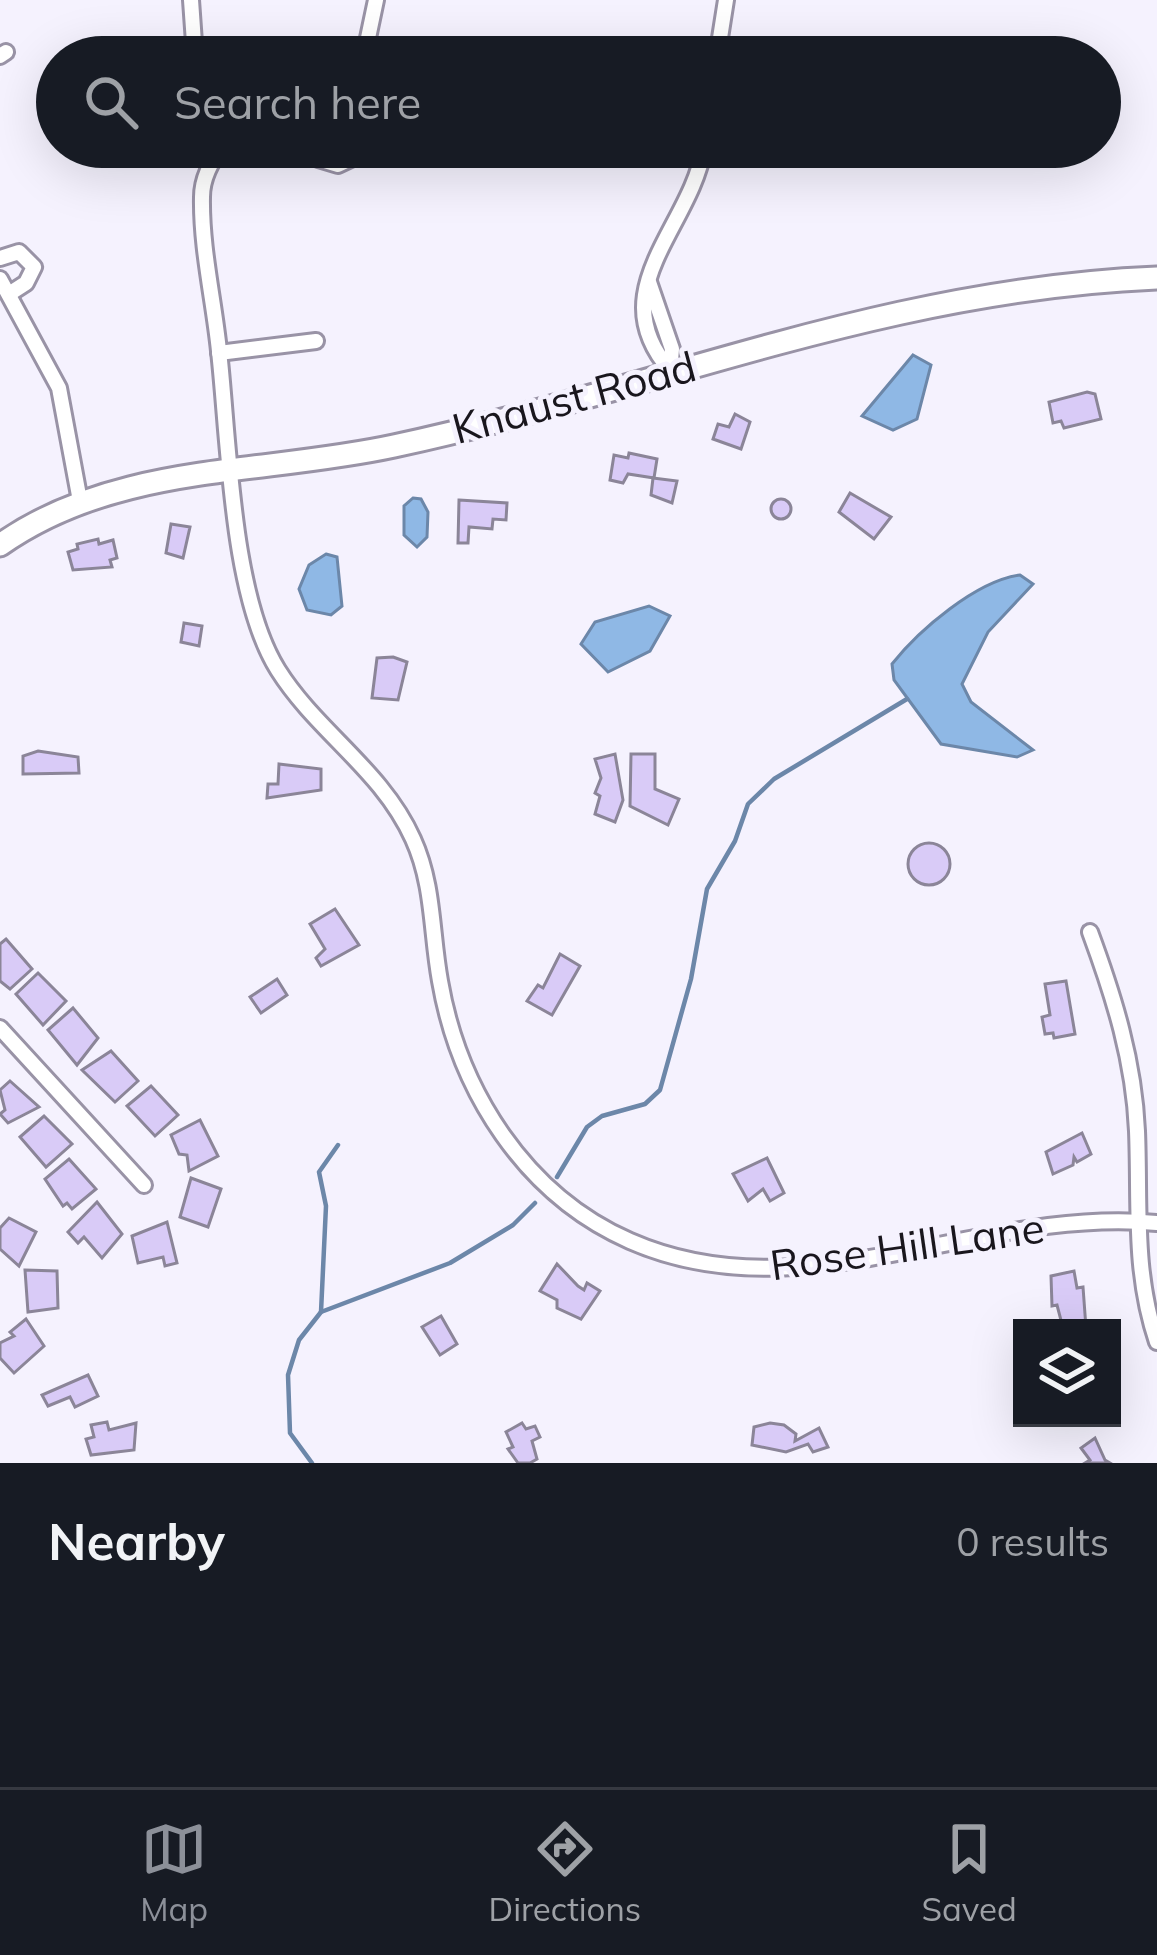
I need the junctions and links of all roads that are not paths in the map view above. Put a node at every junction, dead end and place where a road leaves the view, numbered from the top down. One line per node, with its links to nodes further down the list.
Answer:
1 (191, 0): 4 (street)
2 (376, 0): 5 (street)
3 (726, 0): 6 (street)
4 (194, 36)
5 (368, 36)
6 (720, 36)
7 (212, 168): 14 (street, Rose Hill Lane)
8 (701, 168): 15 (street)
9 (0, 258): 12 (street)
10 (1157, 278): 15 (main road, Knaust Road)
11 (0, 279): 12 (street)
12 (9, 294): 17 (street)
13 (316, 341): 14 (street)
14 (219, 352): 16 (street, Rose Hill Lane)
15 (670, 370): 16 (main road, Knaust Road)
16 (231, 470): 17 (main road, Knaust Road); 23 (street, Rose Hill Lane)
17 (80, 501): 18 (main road, Knaust Road)
18 (0, 544)
19 (1090, 932): 23 (street)
20 (0, 1028): 21 (street)
21 (6, 1047): 22 (street)
22 (144, 1185)
23 (1135, 1221): 24 (street, Rose Hill Lane); 25 (street)
24 (1157, 1223)
25 (1157, 1342)

